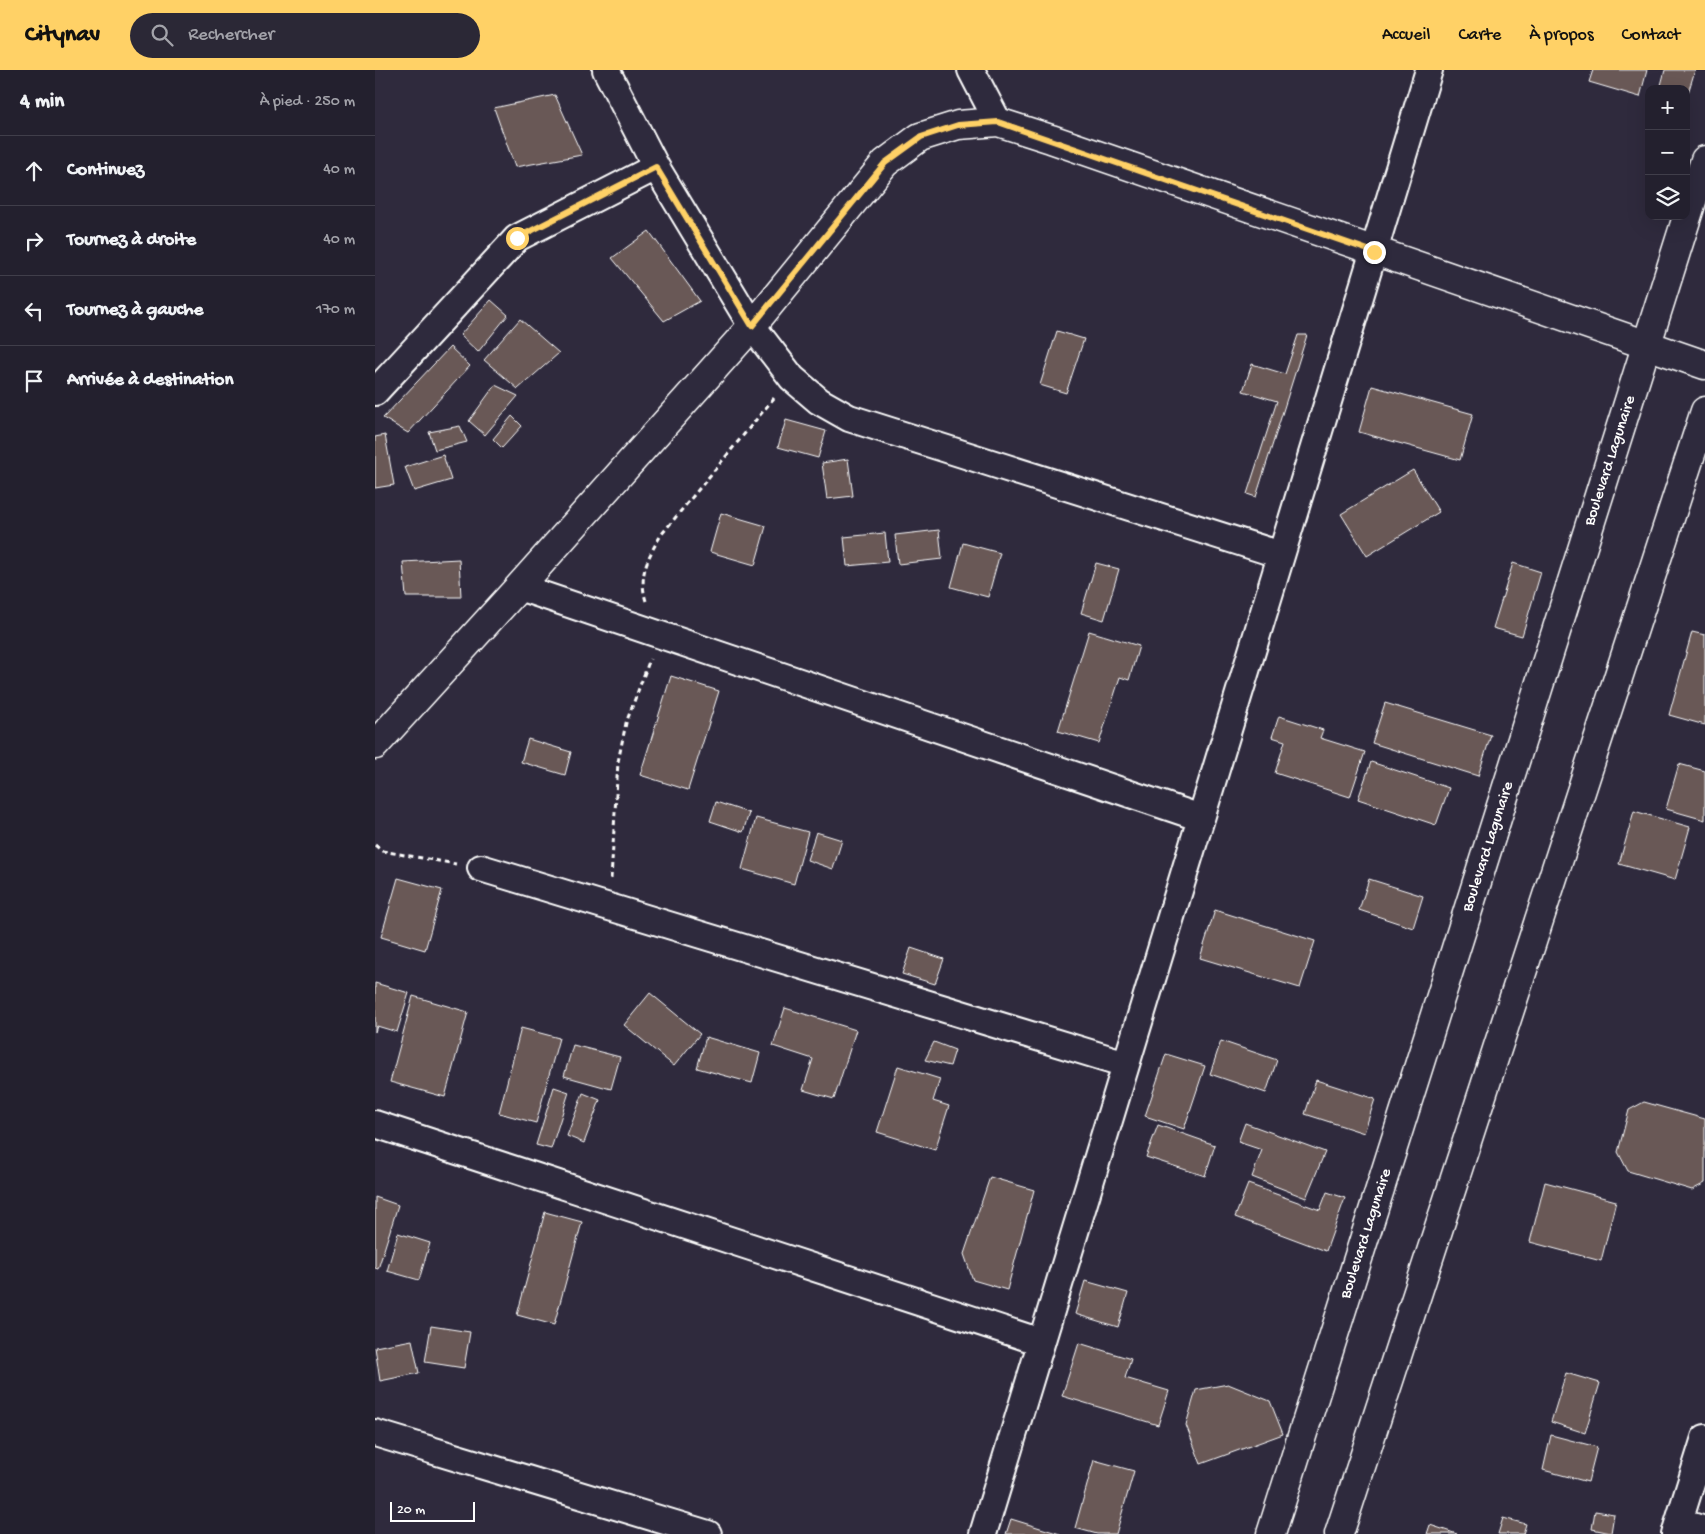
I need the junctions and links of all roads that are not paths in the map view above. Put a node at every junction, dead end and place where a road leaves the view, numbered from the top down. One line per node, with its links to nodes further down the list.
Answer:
1 (606, 70): 6 (street)
2 (971, 70): 4 (street)
3 (1429, 70): 7 (street)
4 (998, 122): 7 (main road); 8 (main road)
5 (1705, 160): 9 (main road, Boulevard Lagunaire)
6 (656, 167): 8 (street); 11 (street)
7 (1374, 252): 9 (main road); 13 (street)
8 (752, 326): 13 (street); 14 (main road)
9 (1648, 345): 10 (main road); 28 (main road, Boulevard Lagunaire)
10 (1705, 365)
11 (375, 392)
12 (1705, 411): 29 (main road)
13 (1281, 555): 16 (street)
14 (519, 588): 15 (main road); 16 (street)
15 (375, 745)
16 (1201, 818): 18 (street)
17 (481, 868): 18 (street)
18 (1126, 1064): 20 (street)
19 (375, 1124): 20 (street)
20 (1041, 1342): 27 (street)
21 (375, 1433): 23 (street)
22 (1705, 1438): 24 (street)
23 (654, 1526): 26 (street)
24 (1677, 1528): 25 (street)
25 (1705, 1530)
26 (708, 1534)
27 (983, 1534)
28 (1271, 1534)
29 (1339, 1534)

